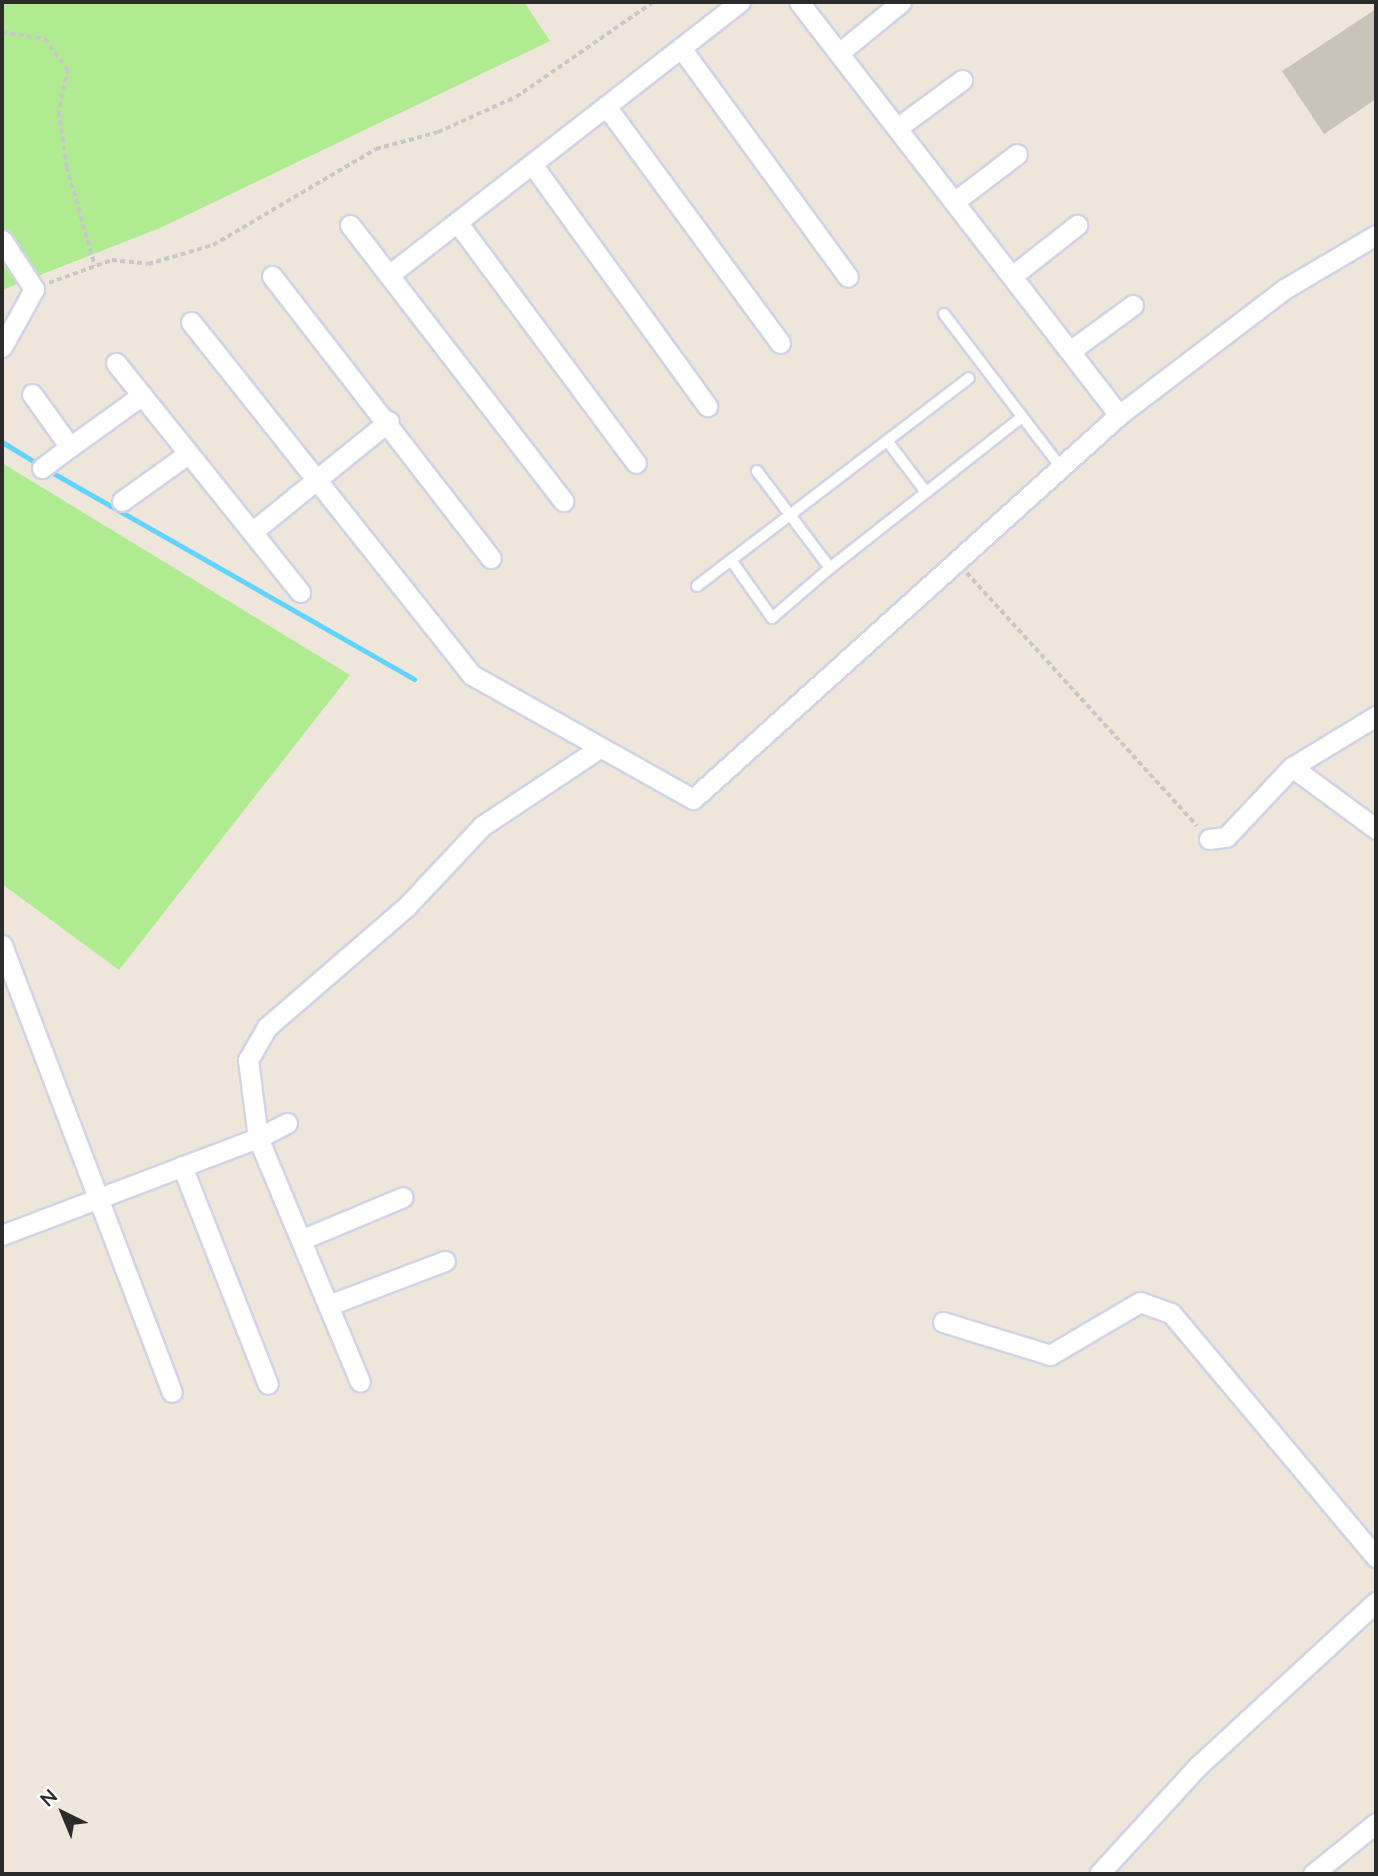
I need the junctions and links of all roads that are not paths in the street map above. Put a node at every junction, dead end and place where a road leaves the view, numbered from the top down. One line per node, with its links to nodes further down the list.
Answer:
1 (740, 2): 4 (street)
2 (799, 2): 5 (street)
3 (901, 2): 5 (street)
4 (681, 48): 7 (street); 20 (street)
5 (839, 53): 8 (street)
6 (962, 80): 8 (street)
7 (606, 106): 10 (street); 24 (street)
8 (897, 128): 11 (street)
9 (1017, 154): 11 (street)
10 (532, 164): 12 (street); 31 (street)
11 (954, 202): 19 (street)
12 (457, 222): 17 (street); 38 (street)
13 (350, 225): 17 (street)
14 (1077, 225): 19 (street)
15 (1376, 235): 32 (street)
16 (2, 240): 25 (street)
17 (389, 275): 45 (street)
18 (272, 276): 34 (street)
19 (1012, 276): 26 (street)
20 (848, 277)
21 (1133, 305): 26 (street)
22 (944, 314): 33 (lane)
23 (191, 322): 42 (street)
24 (780, 344)
25 (2, 346)
26 (1070, 351): 32 (street)
27 (116, 363): 30 (street)
28 (969, 378): 35 (lane)
29 (32, 394): 36 (street)
30 (142, 395): 36 (street); 37 (street)
31 (707, 406)
32 (1119, 415): 40 (street)
33 (1022, 417): 40 (lane); 43 (lane)
34 (389, 421): 42 (street); 48 (street)
35 (888, 442): 43 (lane); 46 (lane)
36 (70, 447): 39 (street)
37 (188, 453): 44 (street); 47 (street)
38 (636, 463)
39 (42, 468)
40 (1063, 470): 54 (street)
41 (757, 471): 46 (lane)
42 (317, 479): 47 (street); 54 (street)
43 (926, 492): 50 (lane)
44 (122, 501)
45 (563, 501)
46 (790, 516): 49 (lane); 50 (lane)
47 (252, 532): 52 (street)
48 (491, 558)
49 (731, 560): 50 (lane); 51 (lane)
50 (830, 568)
51 (697, 586)
52 (300, 592)
53 (1376, 716): 55 (street)
54 (598, 749): 60 (street)
55 (1292, 767): 56 (street); 57 (street)
56 (1376, 829)
57 (1209, 839)
58 (2, 945): 63 (street)
59 (288, 1124): 60 (street)
60 (258, 1138): 61 (street); 65 (street)
61 (182, 1167): 63 (street); 70 (street)
62 (403, 1197): 65 (street)
63 (100, 1198): 64 (street); 71 (street)
64 (4, 1229)
65 (303, 1239): 67 (street)
66 (445, 1261): 67 (street)
67 (329, 1305): 69 (street)
68 (943, 1322): 72 (street)
69 (360, 1382)
70 (268, 1384)
71 (172, 1392)
72 (1376, 1557)
73 (1376, 1602): 75 (street)
74 (1376, 1824): 76 (street)
75 (1099, 1874)
76 (1313, 1874)

